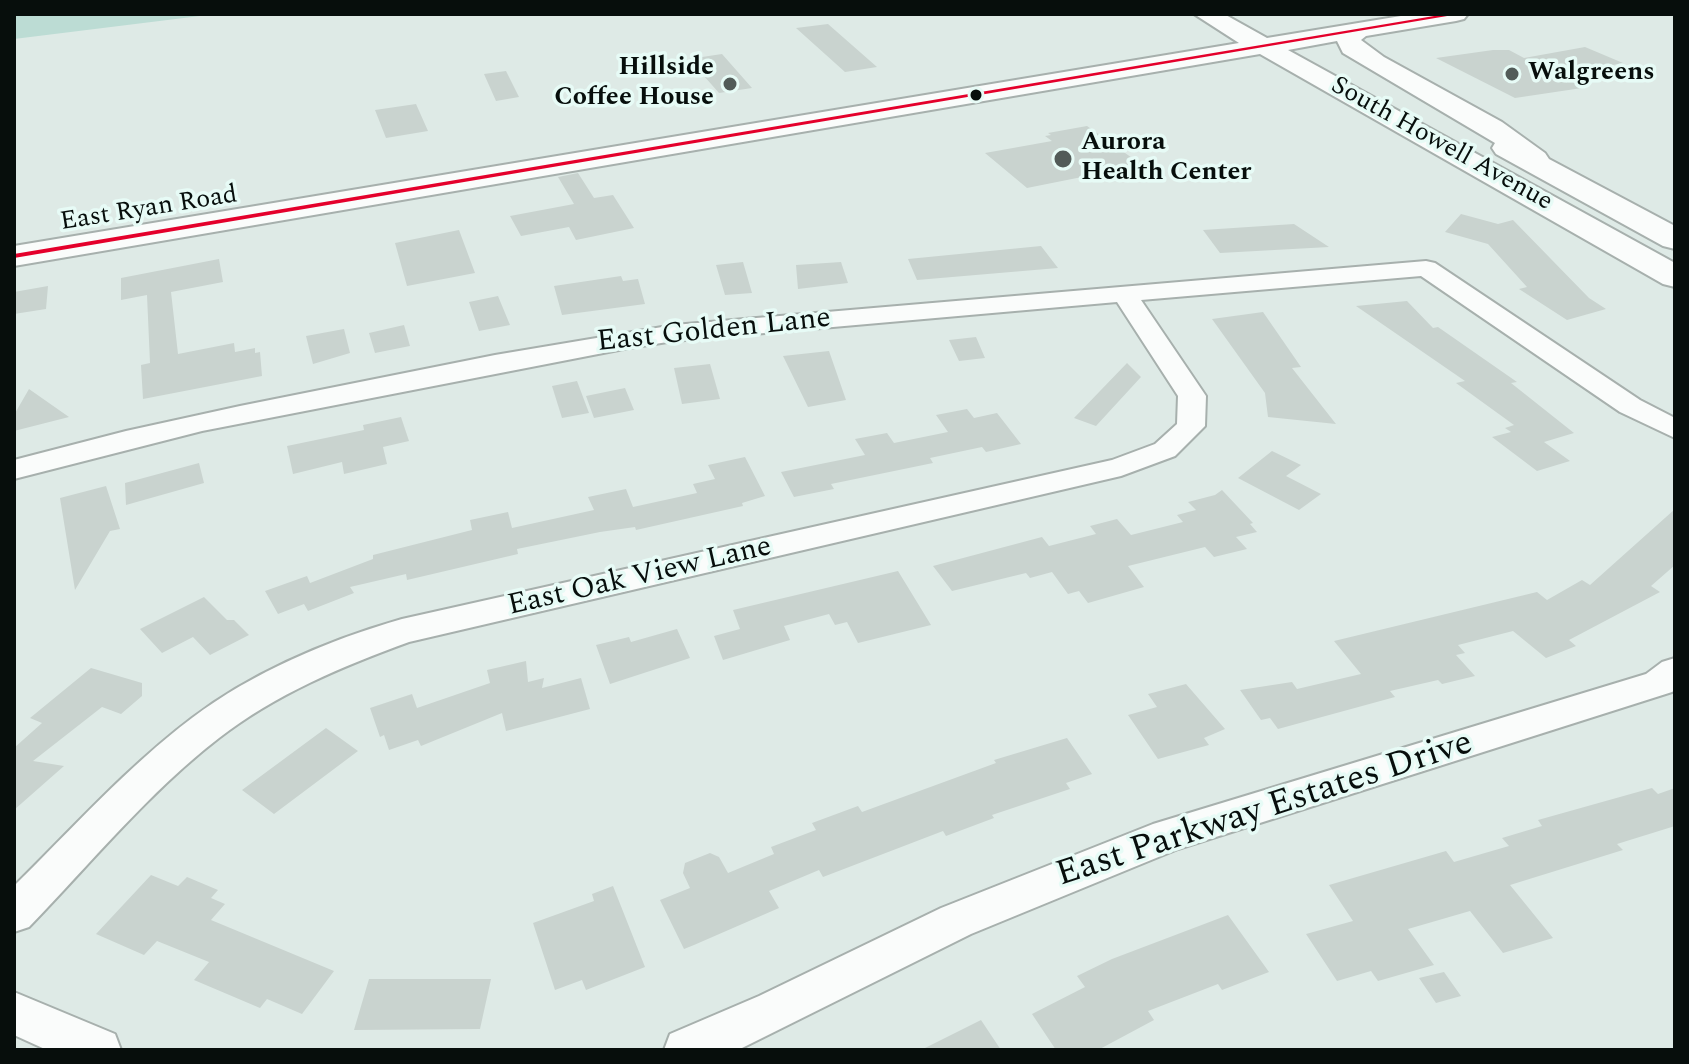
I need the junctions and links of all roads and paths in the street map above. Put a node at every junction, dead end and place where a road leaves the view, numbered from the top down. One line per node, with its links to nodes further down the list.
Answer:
1 (1206, 14): 4 (main road, South Howell Avenue)
2 (1456, 14): 3 (main road)
3 (1354, 23): 4 (main road); 6 (main road)
4 (1268, 35): 5 (main road, East Ryan Road); 5 (main road); 6 (main road, South Howell Avenue); 7 (main road); 8 (main road, East Ryan Road); 11 (main road, South Howell Avenue)
5 (968, 98): 10 (main road, East Ryan Road)
6 (1548, 170): 7 (main road, South Howell Avenue)
7 (1639, 220): 9 (main road, South Howell Avenue)
8 (14, 232)
9 (1675, 239)
10 (14, 256)
11 (1675, 277)
12 (1124, 293): 13 (street, East Golden Lane); 14 (street, East Golden Lane); 16 (street, East Oak View Lane)
13 (1675, 429)
14 (14, 470)
15 (1675, 671): 19 (street, East Parkway Estates Drive)
16 (14, 914)
17 (14, 1013): 18 (street)
18 (98, 1050)
19 (687, 1050)

